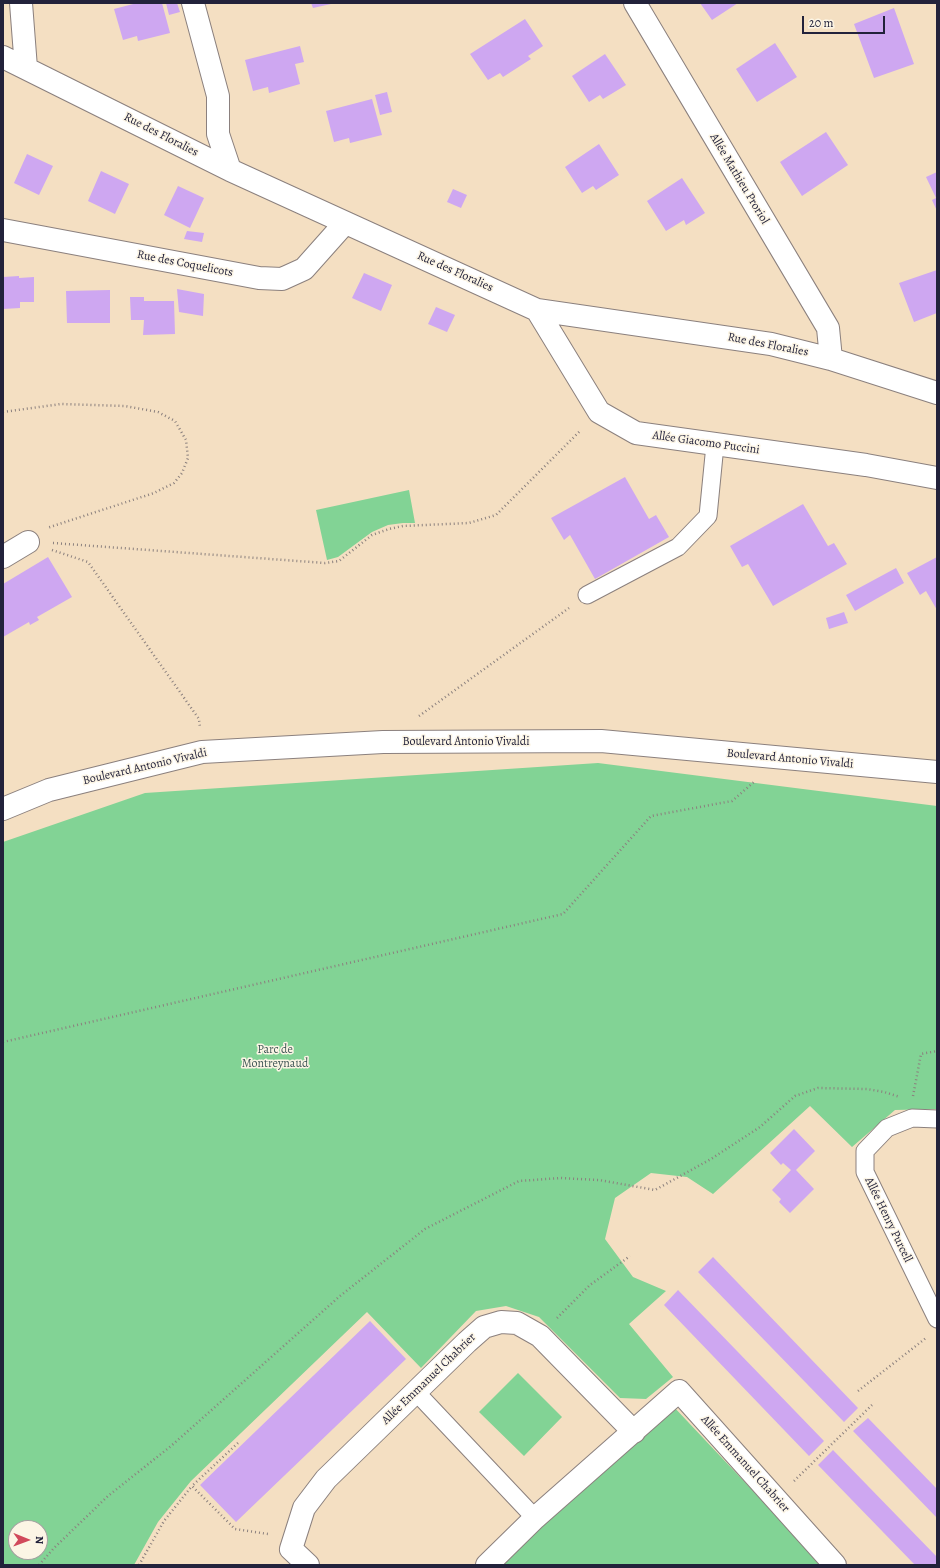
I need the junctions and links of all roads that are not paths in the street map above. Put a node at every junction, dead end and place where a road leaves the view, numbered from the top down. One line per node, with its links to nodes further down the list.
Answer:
1 (21, 3): 5 (street)
2 (193, 3): 6 (street)
3 (635, 3): 10 (street, Allée Mathieu Proriol)
4 (3, 57): 5 (street, Rue des Floralies)
5 (26, 68): 6 (street, Rue des Floralies)
6 (230, 170): 7 (street, Rue des Floralies)
7 (345, 222): 8 (street, Rue des Coquelicots); 9 (street, Rue des Floralies)
8 (3, 230)
9 (537, 310): 10 (street, Rue des Floralies); 12 (street, Allée Giacomo Puccini)
10 (831, 359): 11 (street, Rue des Floralies)
11 (937, 393)
12 (715, 444): 13 (street, Allée Giacomo Puccini); 16 (lane)
13 (937, 478)
14 (28, 542): 15 (street)
15 (3, 557)
16 (587, 595)
17 (937, 772): 18 (street, Boulevard Antonio Vivaldi)
18 (3, 809)
19 (937, 1119): 20 (lane, Allée Henry Purcell)
20 (934, 1326)
21 (416, 1392): 22 (street, Allée Emmanuel Chabrier); 23 (lane); 24 (street, Allée Emmanuel Chabrier)
22 (634, 1432): 23 (street, Allée Emmanuel Chabrier); 26 (street, Allée Emmanuel Chabrier)
23 (535, 1518): 25 (street, Allée Emmanuel Chabrier)
24 (308, 1565)
25 (487, 1565)
26 (835, 1565)

